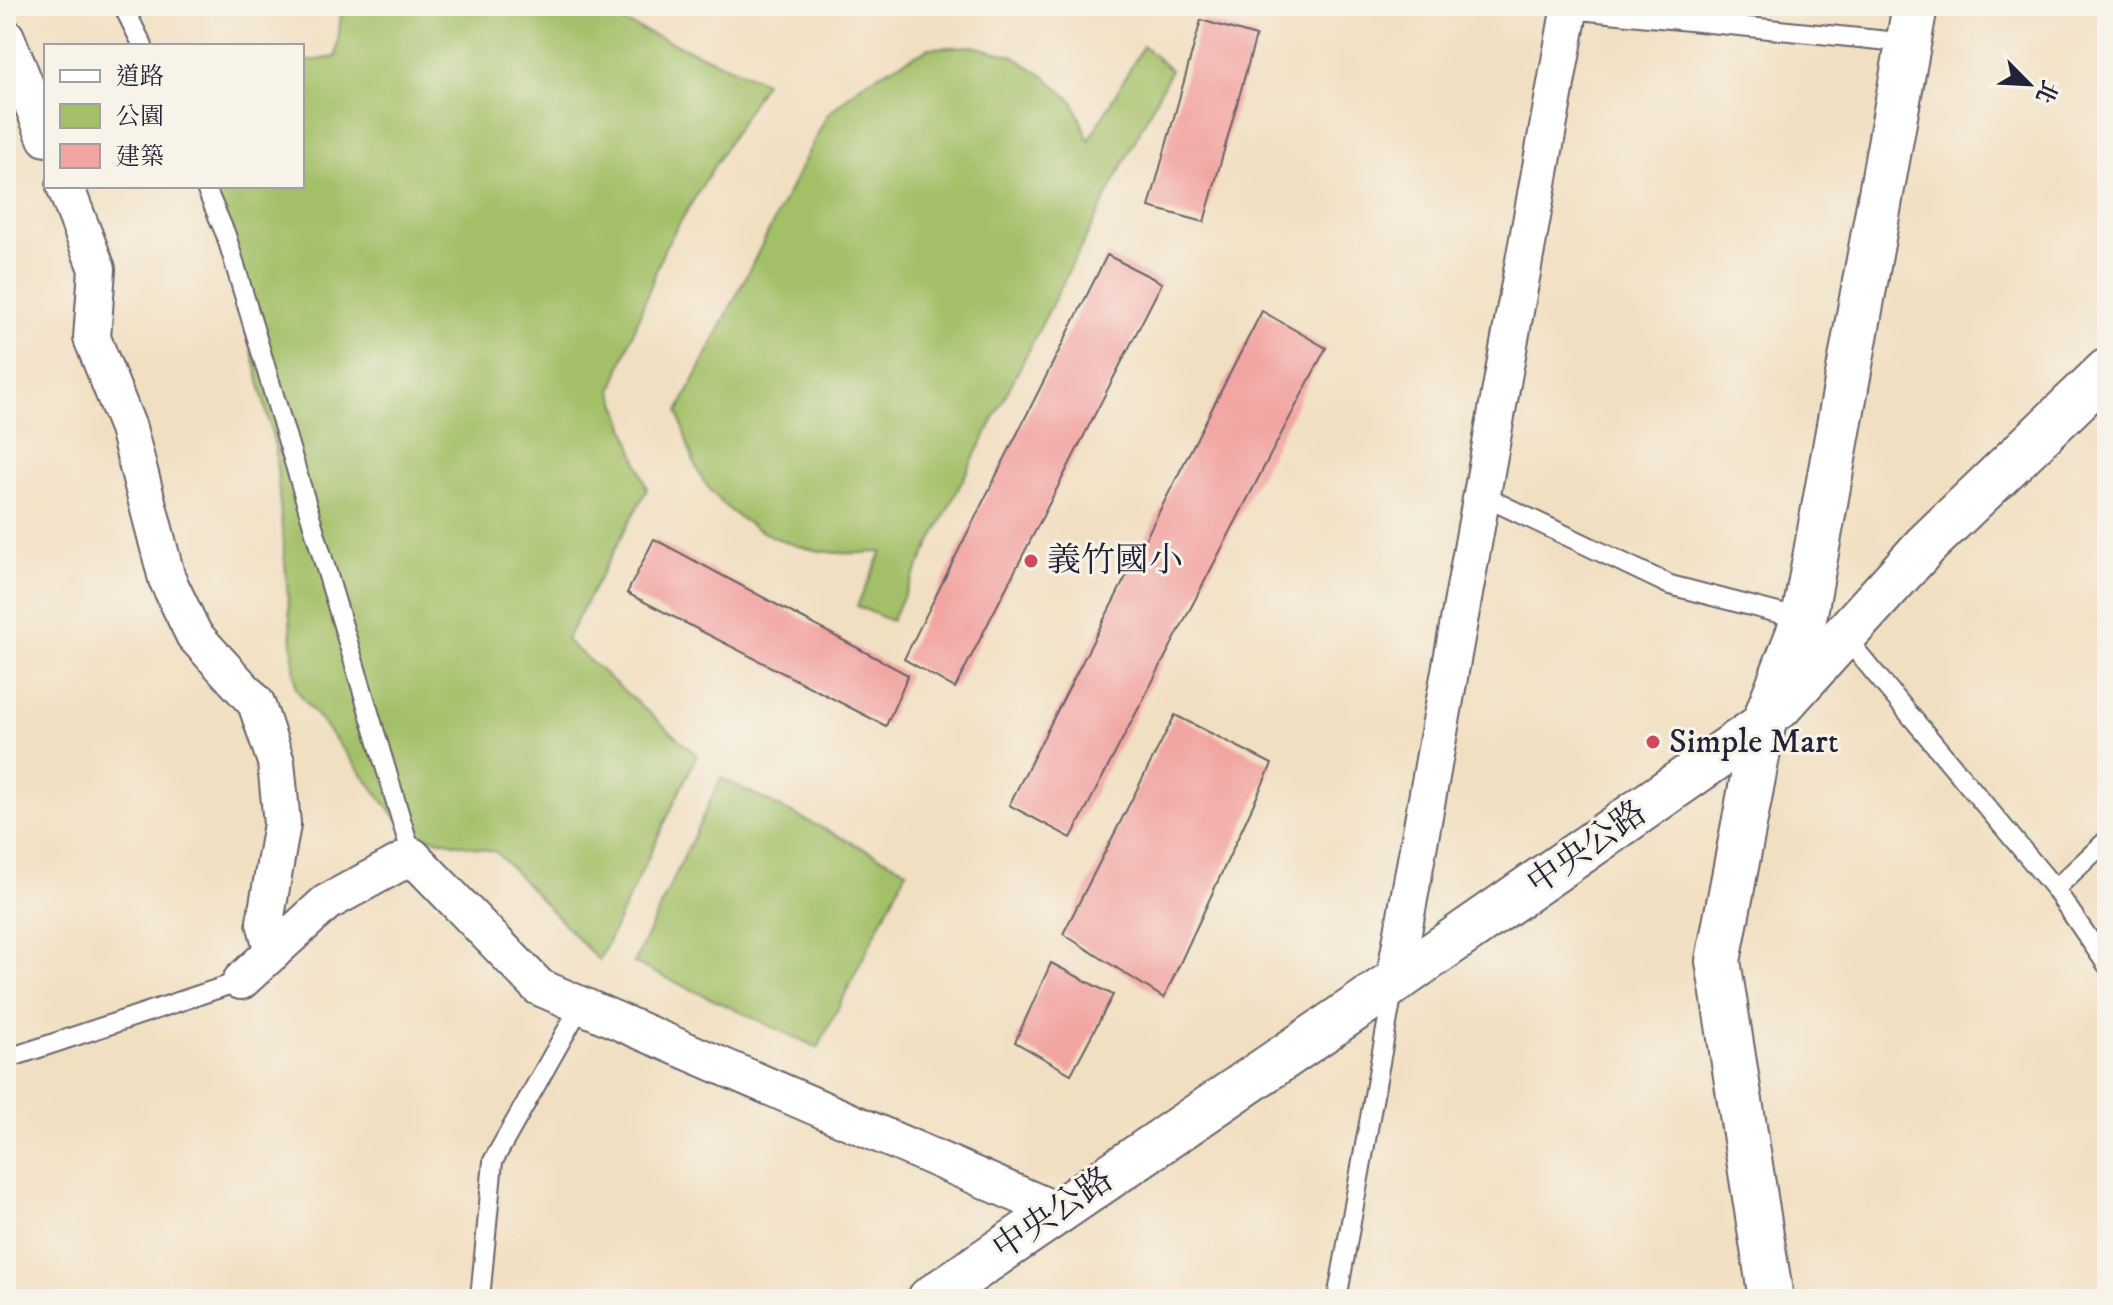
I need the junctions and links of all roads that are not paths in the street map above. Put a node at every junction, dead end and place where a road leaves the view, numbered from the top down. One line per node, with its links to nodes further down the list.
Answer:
1 (123, 6): 5 (lane)
2 (1569, 7): 3 (lane); 10 (street)
3 (1912, 24): 11 (main road)
4 (6, 37): 6 (street)
5 (142, 44)
6 (44, 133)
7 (66, 188): 16 (street)
8 (206, 188): 14 (lane)
9 (2107, 371): 11 (main road, 中央公路)
10 (1481, 495): 11 (lane); 19 (street)
11 (1824, 628): 12 (main road, 中央公路); 15 (lane)
12 (1763, 725): 19 (main road, 中央公路); 26 (main road)
13 (2107, 840): 15 (lane)
14 (412, 856): 16 (street); 20 (street)
15 (2055, 889): 17 (lane)
16 (273, 952): 18 (street)
17 (2107, 965)
18 (241, 981): 21 (lane)
19 (1394, 982): 22 (main road, 中央公路); 25 (lane)
20 (581, 1005): 22 (street); 23 (lane)
21 (6, 1059)
22 (1057, 1211): 24 (main road, 中央公路)
23 (480, 1299)
24 (930, 1299)
25 (1337, 1299)
26 (1771, 1299)

